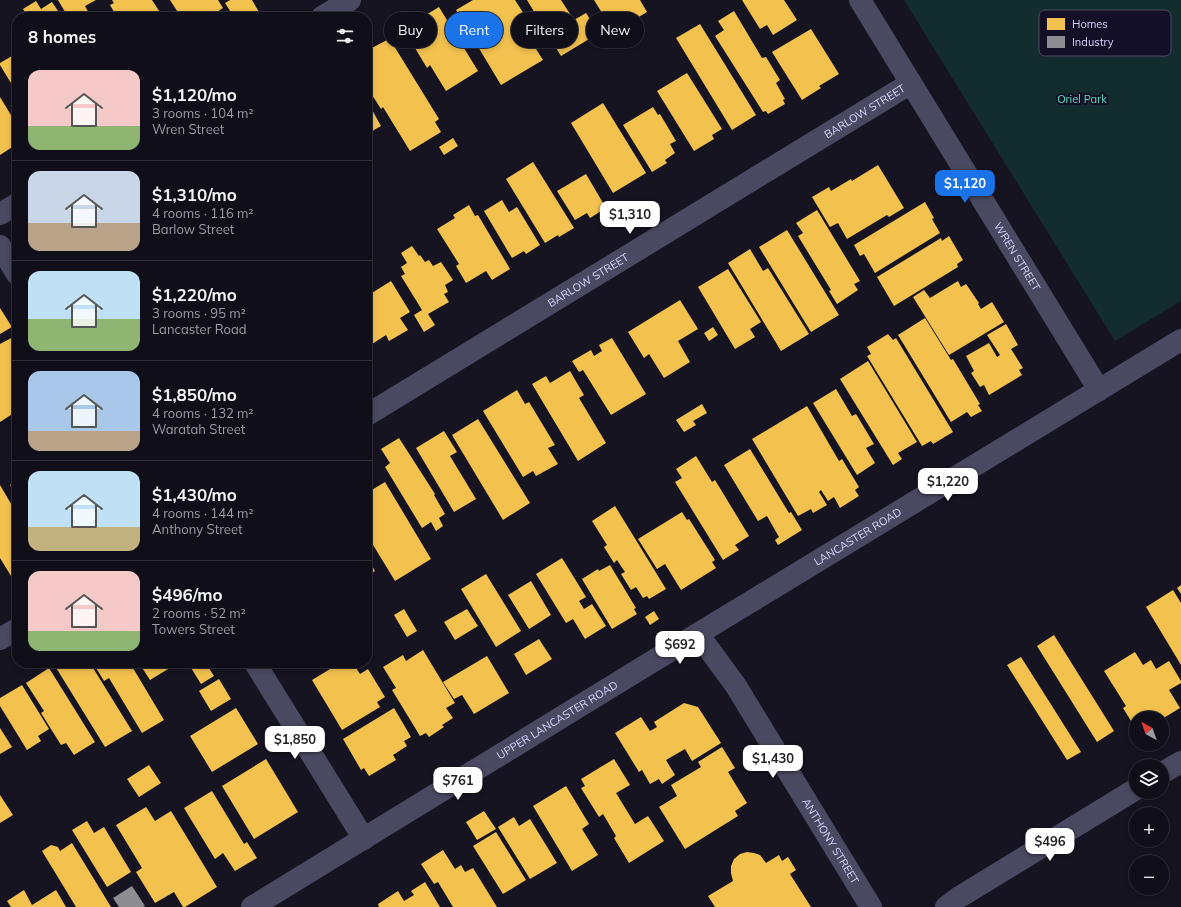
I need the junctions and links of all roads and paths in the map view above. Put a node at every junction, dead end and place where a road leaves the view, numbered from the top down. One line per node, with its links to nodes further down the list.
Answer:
1 (350, 0): 3 (street)
2 (860, 0): 4 (street, WREN STREET)
3 (330, 12)
4 (911, 84): 10 (street, WREN STREET); 11 (street, BARLOW STREET)
5 (12, 207): 6 (street)
6 (0, 214)
7 (0, 246): 8 (street)
8 (12, 266)
9 (1181, 340): 10 (street, LANCASTER ROAD)
10 (1099, 390): 13 (street, LANCASTER ROAD)
11 (372, 412)
12 (12, 632): 14 (street)
13 (698, 634): 19 (street, UPPER LANCASTER ROAD); 21 (street, ANTHONY STREET)
14 (0, 640)
15 (258, 668): 19 (street)
16 (1181, 762): 17 (street)
17 (1169, 769)
18 (1129, 793): 22 (street)
19 (364, 839): 20 (street, UPPER LANCASTER ROAD)
20 (252, 907)
21 (871, 907)
22 (946, 907)

